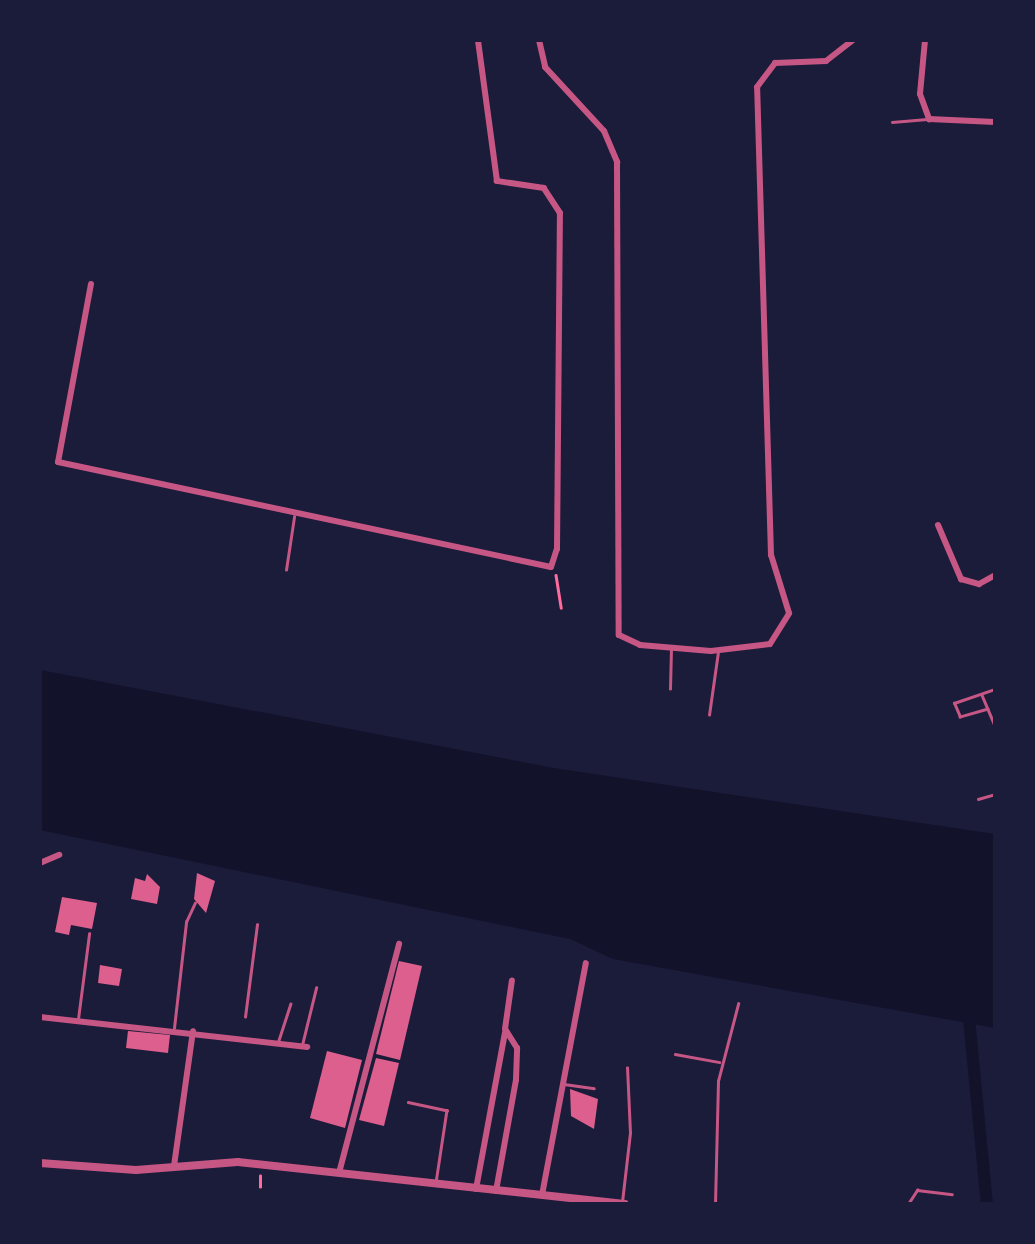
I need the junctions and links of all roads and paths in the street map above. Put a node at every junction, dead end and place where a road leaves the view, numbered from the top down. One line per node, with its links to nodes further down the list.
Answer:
1 (478, 40): 11 (street)
2 (539, 40): 15 (street)
3 (852, 40): 16 (street)
4 (925, 40): 5 (street)
5 (929, 119): 6 (lane); 7 (street)
6 (892, 122)
7 (995, 122)
8 (91, 284): 9 (street)
9 (294, 517): 11 (street); 12 (lane)
10 (938, 524): 13 (street)
11 (556, 563): 14 (path)
12 (286, 570)
13 (995, 575)
14 (562, 608)
15 (671, 648): 16 (street); 17 (lane)
16 (714, 650): 21 (lane)
17 (670, 688)
18 (995, 689): 19 (lane)
19 (982, 694): 20 (lane); 20 (lane)
20 (988, 709): 22 (lane)
21 (709, 715)
22 (995, 726)
23 (995, 794): 24 (lane)
24 (978, 799)
25 (59, 855): 26 (street)
26 (40, 863)
27 (195, 903): 39 (lane)
28 (257, 924): 37 (lane)
29 (89, 934): 38 (lane)
30 (398, 944): 53 (street)
31 (586, 964): 47 (street)
32 (512, 980): 41 (street)
33 (316, 988): 43 (lane)
34 (290, 1004): 42 (lane)
35 (738, 1004): 45 (lane)
36 (40, 1017): 38 (street)
37 (245, 1017)
38 (78, 1020): 39 (street)
39 (174, 1028): 40 (street)
40 (193, 1031): 42 (street); 52 (street)
41 (506, 1031): 56 (street); 57 (street)
42 (278, 1043): 43 (street)
43 (304, 1047)
44 (675, 1054): 45 (lane)
45 (721, 1062): 61 (lane)
46 (627, 1068): 60 (lane)
47 (563, 1084): 48 (lane); 59 (street)
48 (594, 1088)
49 (408, 1102): 54 (lane)
50 (40, 1163): 52 (street)
51 (261, 1164): 52 (street); 53 (street); 55 (path)
52 (174, 1166)
53 (339, 1174): 54 (street)
54 (436, 1184): 56 (street)
55 (260, 1187)
56 (476, 1188): 57 (street)
57 (496, 1191): 59 (street)
58 (952, 1194): 62 (lane)
59 (542, 1196): 60 (street)
60 (623, 1204)
61 (714, 1204)
62 (908, 1204)

